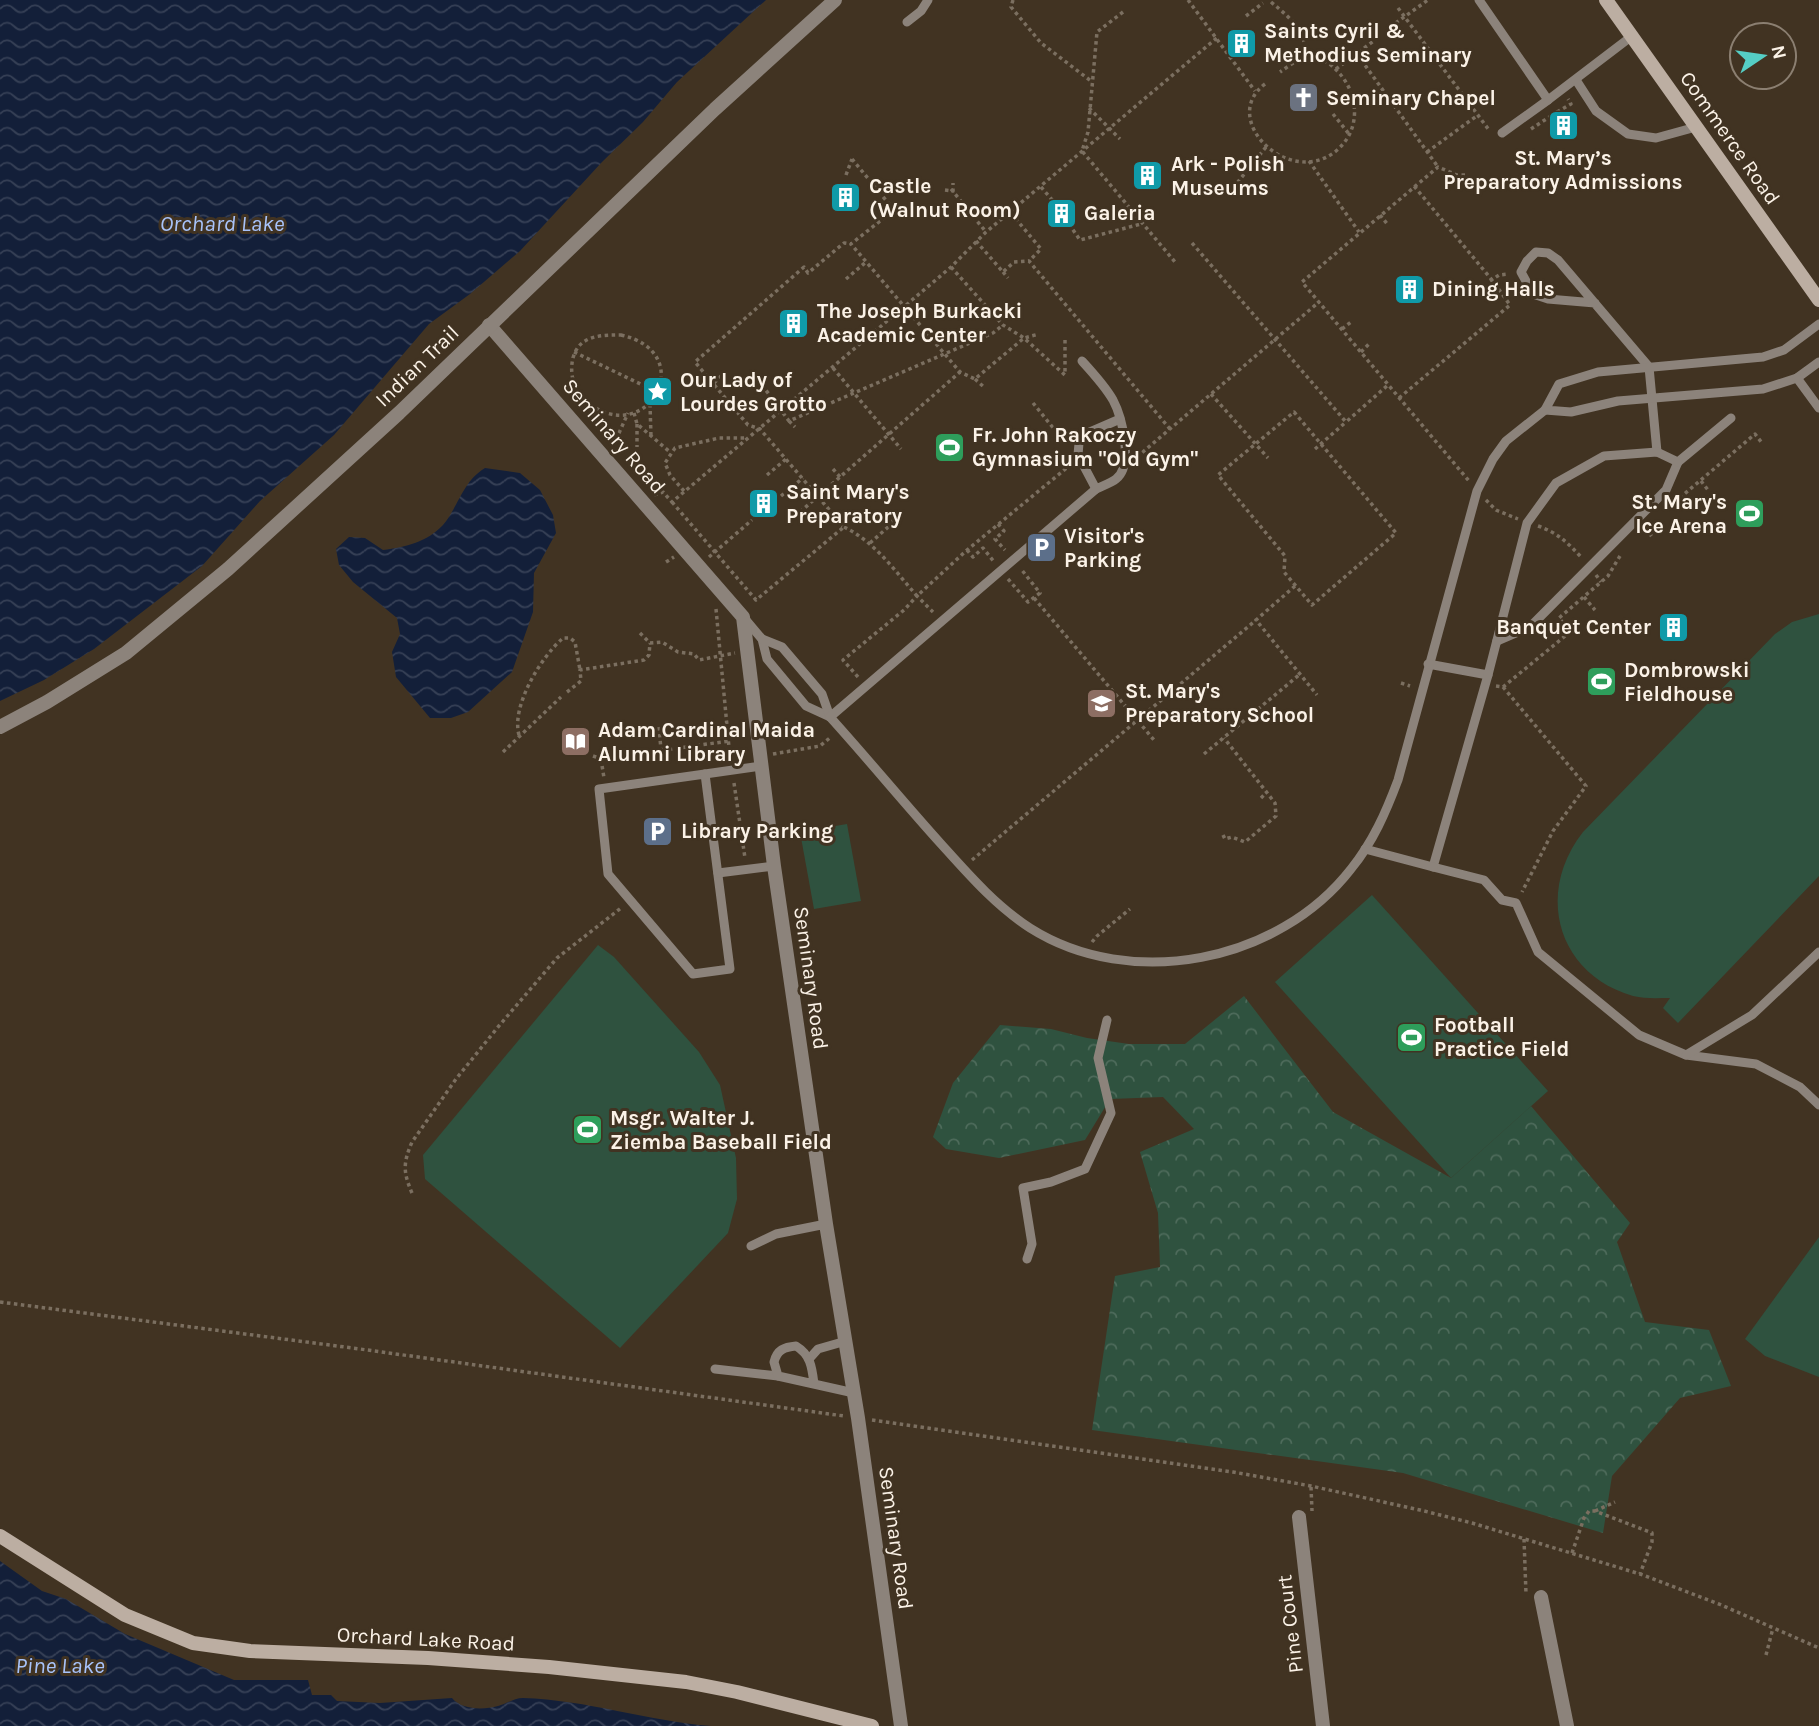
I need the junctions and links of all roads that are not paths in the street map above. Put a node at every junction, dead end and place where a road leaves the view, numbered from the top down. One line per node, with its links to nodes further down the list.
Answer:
1 (835, 0): 14 (street, Indian Trail)
2 (928, 0): 5 (lane)
3 (1479, 0): 8 (lane)
4 (1606, 0): 6 (main road, Commerce Road)
5 (908, 22)
6 (1632, 36): 7 (lane); 9 (main road, Commerce Road)
7 (1576, 80): 8 (lane); 9 (lane)
8 (1548, 100): 10 (lane)
9 (1696, 127): 11 (main road, Commerce Road)
10 (1502, 132)
11 (1819, 300)
12 (1595, 303): 12 (lane); 17 (lane)
13 (1819, 324): 17 (lane)
14 (489, 326): 27 (street, Seminary Road); 33 (street, Indian Trail)
15 (1083, 360): 23 (lane)
16 (1819, 362): 18 (lane)
17 (1649, 367): 19 (lane); 21 (lane)
18 (1797, 378): 19 (lane); 20 (lane)
19 (1651, 398): 21 (lane); 24 (lane)
20 (1819, 408)
21 (1545, 410): 30 (lane)
22 (1731, 418): 25 (lane)
23 (1120, 419): 26 (lane); 26 (lane)
24 (1657, 452): 25 (lane); 29 (lane)
25 (1678, 462): 29 (lane)
26 (1096, 489): 32 (lane)
27 (743, 617): 28 (lane); 34 (street, Seminary Road)
28 (762, 639): 32 (lane); 32 (lane)
29 (1497, 641): 31 (lane)
30 (1428, 664): 31 (lane); 36 (lane)
31 (1488, 675): 38 (lane)
32 (830, 717): 36 (lane)
33 (0, 727)
34 (760, 761): 35 (lane); 37 (street, Seminary Road)
35 (705, 774): 39 (lane); 39 (lane)
36 (1365, 849): 38 (lane)
37 (774, 866): 39 (lane); 44 (street, Seminary Road)
38 (1433, 867): 42 (lane)
39 (718, 873)
40 (1819, 952): 42 (lane)
41 (1107, 1020): 46 (lane)
42 (1686, 1055): 43 (lane)
43 (1819, 1104)
44 (826, 1224): 45 (lane); 47 (street, Seminary Road)
45 (751, 1246)
46 (1027, 1259)
47 (846, 1341): 48 (lane); 52 (street, Seminary Road)
48 (809, 1359): 50 (lane); 51 (lane)
49 (715, 1369): 50 (lane)
50 (778, 1376): 51 (lane)
51 (814, 1384): 52 (lane)
52 (854, 1393): 57 (street, Seminary Road)
53 (1306, 1518): 58 (street, Pine Court)
54 (0, 1536): 56 (main road, Orchard Lake Road)
55 (1534, 1598): 59 (street)
56 (872, 1726)
57 (901, 1726)
58 (1323, 1726)
59 (1567, 1726)

